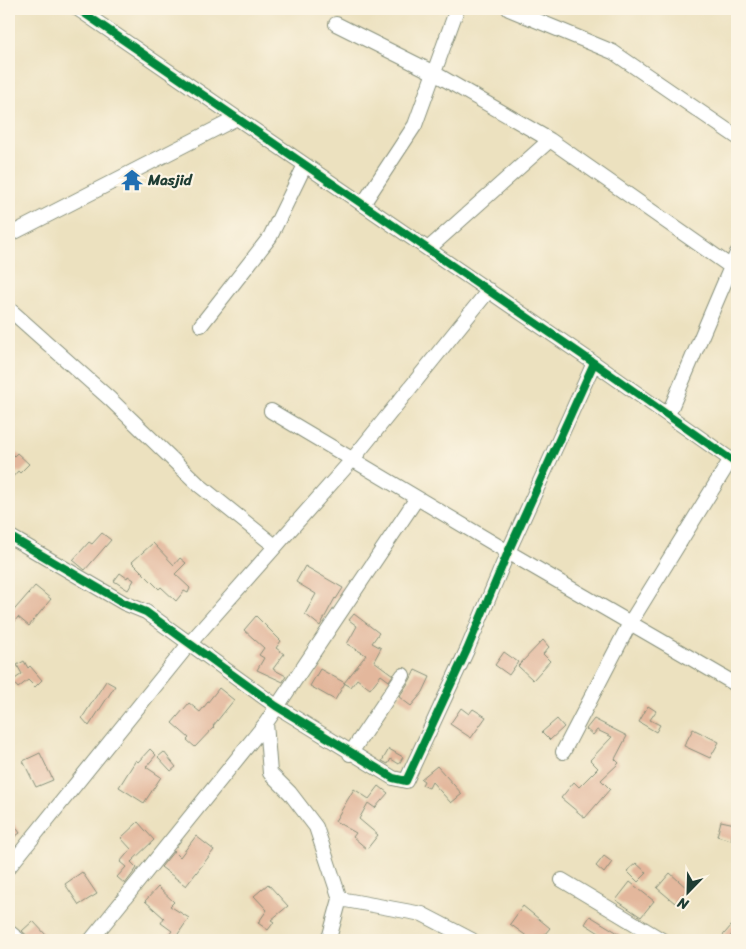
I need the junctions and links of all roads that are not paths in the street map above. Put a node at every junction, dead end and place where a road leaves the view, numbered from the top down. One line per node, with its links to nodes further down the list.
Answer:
1 (78, 9): 6 (street)
2 (457, 9): 5 (street)
3 (509, 9): 7 (street)
4 (336, 24): 5 (street)
5 (434, 74): 8 (street); 10 (street)
6 (238, 118): 9 (street); 11 (street)
7 (737, 137)
8 (550, 140): 12 (street); 14 (street)
9 (305, 165): 10 (street); 17 (street)
10 (363, 204): 12 (street)
11 (9, 235)
12 (428, 249): 15 (street)
13 (737, 253): 14 (street)
14 (734, 269): 20 (street)
15 (489, 290): 18 (street); 21 (street)
16 (9, 309): 25 (street)
17 (201, 325)
18 (594, 363): 20 (street); 26 (street)
19 (271, 411): 21 (street)
20 (668, 415): 22 (street)
21 (352, 460): 23 (street); 25 (street)
22 (734, 462): 27 (street)
23 (417, 498): 26 (street); 31 (street)
24 (9, 536): 28 (street)
25 (276, 546): 28 (street)
26 (508, 552): 27 (street); 34 (street)
27 (630, 623): 30 (street); 33 (street)
28 (189, 644): 31 (street); 35 (street)
29 (403, 675): 34 (street)
30 (737, 685)
31 (276, 706): 32 (street); 34 (street)
32 (266, 723): 37 (street); 41 (street)
33 (563, 752)
34 (350, 754)
35 (9, 867)
36 (562, 880): 43 (street)
37 (340, 899): 39 (street); 42 (street)
38 (9, 932): 40 (street)
39 (464, 938)
40 (19, 940)
41 (91, 940)
42 (327, 940)
43 (662, 940)

